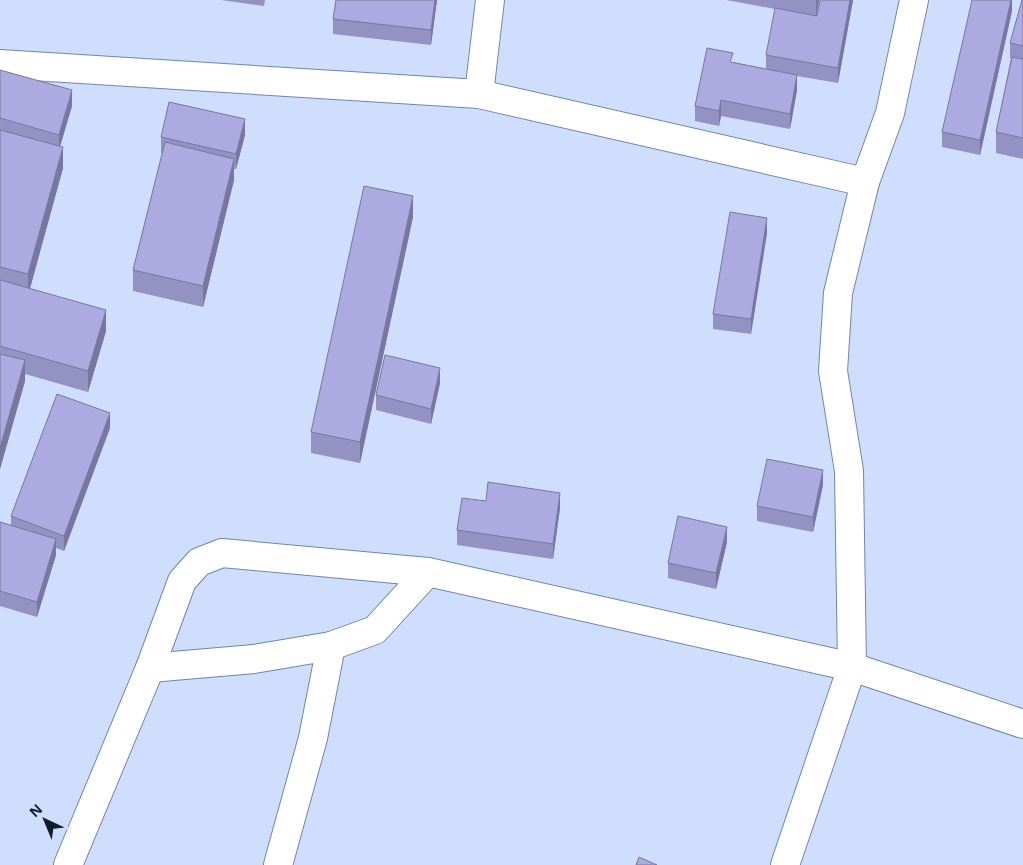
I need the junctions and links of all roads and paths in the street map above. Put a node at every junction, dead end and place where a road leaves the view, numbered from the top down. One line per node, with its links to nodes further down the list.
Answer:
1 (490, 0): 4 (street)
2 (914, 0): 5 (street)
3 (0, 64): 4 (street)
4 (479, 94): 5 (street)
5 (865, 182): 8 (street)
6 (428, 572): 7 (street); 8 (street); 9 (street)
7 (331, 646): 9 (street); 12 (street)
8 (852, 667): 10 (street); 13 (street)
9 (150, 668): 11 (street)
10 (1023, 724)
11 (68, 865)
12 (278, 865)
13 (785, 865)

